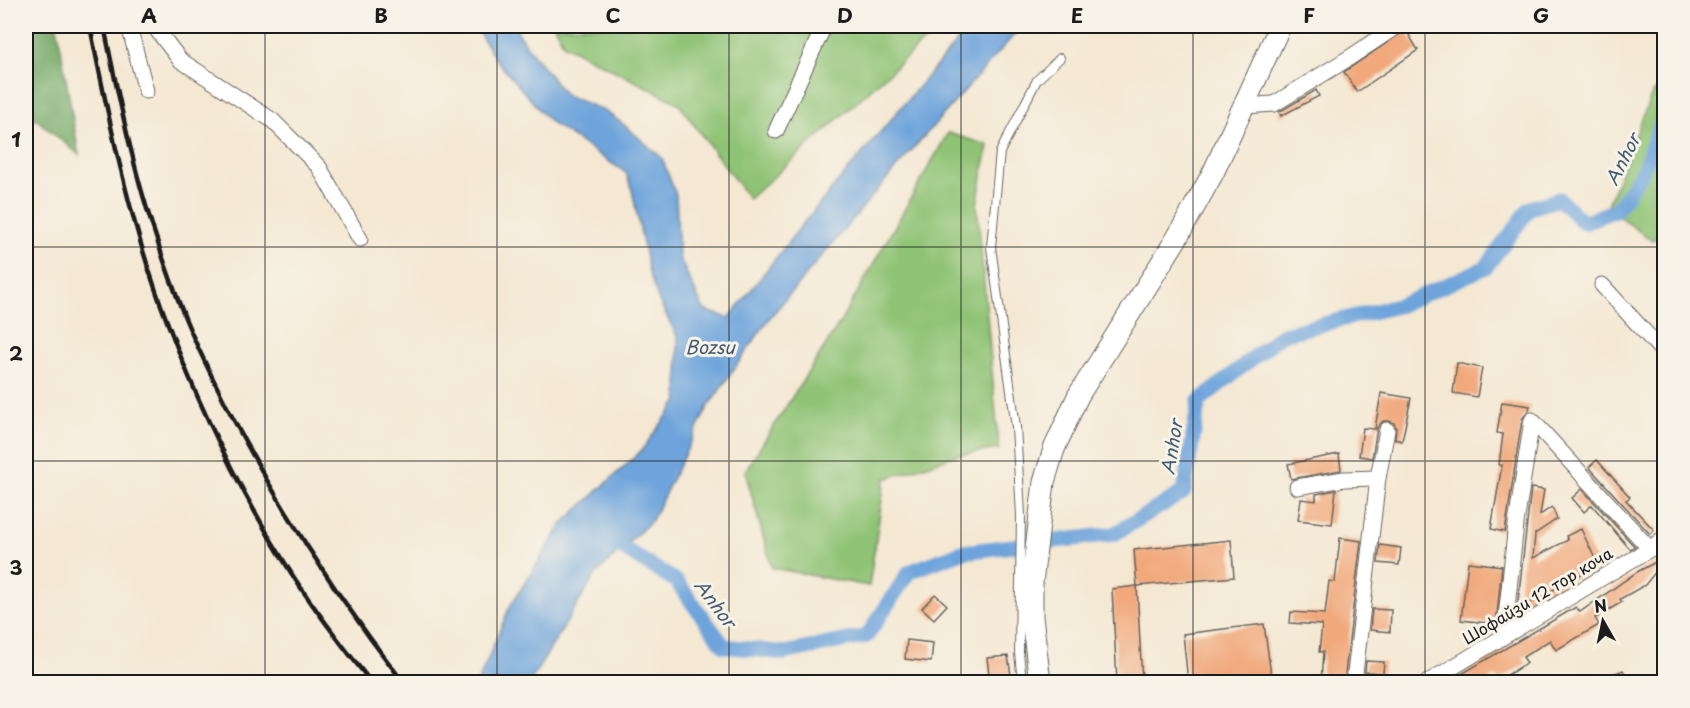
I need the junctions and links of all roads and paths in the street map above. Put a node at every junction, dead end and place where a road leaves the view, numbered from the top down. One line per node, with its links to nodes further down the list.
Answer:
1 (129, 26): 7 (street)
2 (154, 26): 10 (street)
3 (824, 26): 9 (street)
4 (1280, 26): 8 (main road)
5 (1397, 26): 8 (street)
6 (1060, 58): 16 (lane)
7 (146, 92)
8 (1244, 106): 16 (main road)
9 (776, 131)
10 (360, 239)
11 (1602, 285): 12 (street)
12 (1665, 353)
13 (1387, 430): 14 (street)
14 (1378, 478): 15 (street); 23 (street)
15 (1297, 487)
16 (1030, 513): 19 (main road)
17 (1665, 538): 18 (street, Шофайзи 12 тор коча)
18 (1650, 549): 20 (street, Шофайзи 12 тор коча); 20 (street)
19 (1025, 584): 21 (lane); 22 (main road)
20 (1504, 636): 24 (street, Шофайзи 12 тор коча)
21 (1022, 682)
22 (1040, 682)
23 (1354, 682)
24 (1428, 682)

